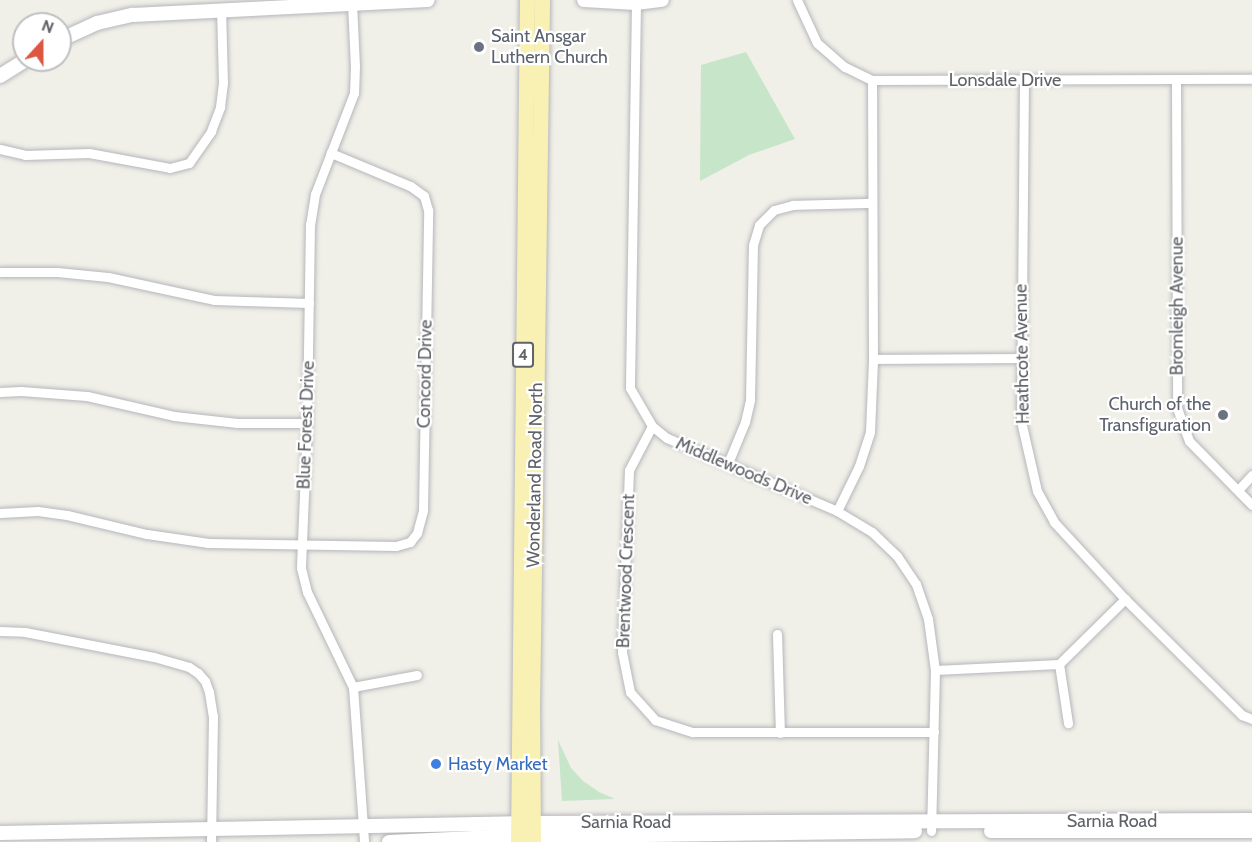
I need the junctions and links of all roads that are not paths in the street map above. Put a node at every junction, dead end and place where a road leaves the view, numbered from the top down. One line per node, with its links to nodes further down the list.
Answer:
1 (428, 0): 7 (main road)
2 (527, 0): 49 (main road, Wonderland Road North / 4)
3 (542, 0): 49 (main road, Wonderland Road North / 4)
4 (584, 0): 8 (main road)
5 (662, 0): 8 (main road)
6 (797, 0): 13 (street, Lonsdale Drive)
7 (352, 3): 9 (main road); 16 (street, Blue Forest Drive)
8 (636, 3): 24 (street, Middlewoods Drive)
9 (221, 8): 10 (main road); 15 (street)
10 (72, 34)
11 (1176, 79): 12 (street, Lonsdale Drive); 14 (street, Lonsdale Drive); 27 (street, Bromleigh Avenue)
12 (1252, 79)
13 (872, 80): 14 (street, Lonsdale Drive); 17 (street)
14 (1024, 80): 20 (street, Heathcote Avenue)
15 (0, 148)
16 (331, 153): 19 (street, Blue Forest Drive); 31 (street, Concord Drive)
17 (871, 203): 21 (street); 25 (street)
18 (0, 272): 19 (street)
19 (309, 303): 23 (street, Blue Forest Drive)
20 (1019, 358): 21 (street); 32 (street, Heathcote Avenue)
21 (873, 359): 29 (street)
22 (0, 392): 23 (street)
23 (307, 423): 31 (street, Blue Forest Drive)
24 (652, 426): 25 (street, Middlewoods Drive); 42 (street, Brentwood Crescent)
25 (728, 463): 29 (street, Middlewoods Drive)
26 (1252, 475): 27 (street)
27 (1238, 490): 28 (street, Bromleigh Avenue)
28 (1252, 505)
29 (837, 511): 36 (street, Middlewoods Drive)
30 (0, 513): 31 (street, Concord Drive)
31 (302, 544): 38 (street, Blue Forest Drive)
32 (1125, 600): 35 (street); 39 (street, Heathcote Avenue)
33 (0, 632): 50 (street)
34 (777, 634): 42 (street)
35 (1059, 664): 36 (street); 40 (street)
36 (935, 670): 41 (street, Middlewoods Drive)
37 (417, 675): 38 (street)
38 (353, 687): 44 (street, Blue Forest Drive)
39 (1252, 719)
40 (1068, 723)
41 (934, 732): 42 (street, Brentwood Crescent); 45 (street, Middlewoods Drive)
42 (780, 733)
43 (1252, 820): 46 (main road, Sarnia Road)
44 (362, 826): 49 (main road, Sarnia Road); 50 (main road, Sarnia Road); 52 (street, Blue Forest Drive)
45 (931, 826): 46 (main road, Sarnia Road); 49 (main road, Sarnia Road); 51 (main road, Sarnia Road)
46 (1189, 831): 47 (main road, Sarnia Road)
47 (1252, 831)
48 (0, 833): 50 (main road, Sarnia Road)
49 (525, 834): 51 (main road, Sarnia Road); 53 (main road, Sarnia Road)
50 (211, 835)
51 (776, 839)
52 (364, 842)
53 (389, 842)

